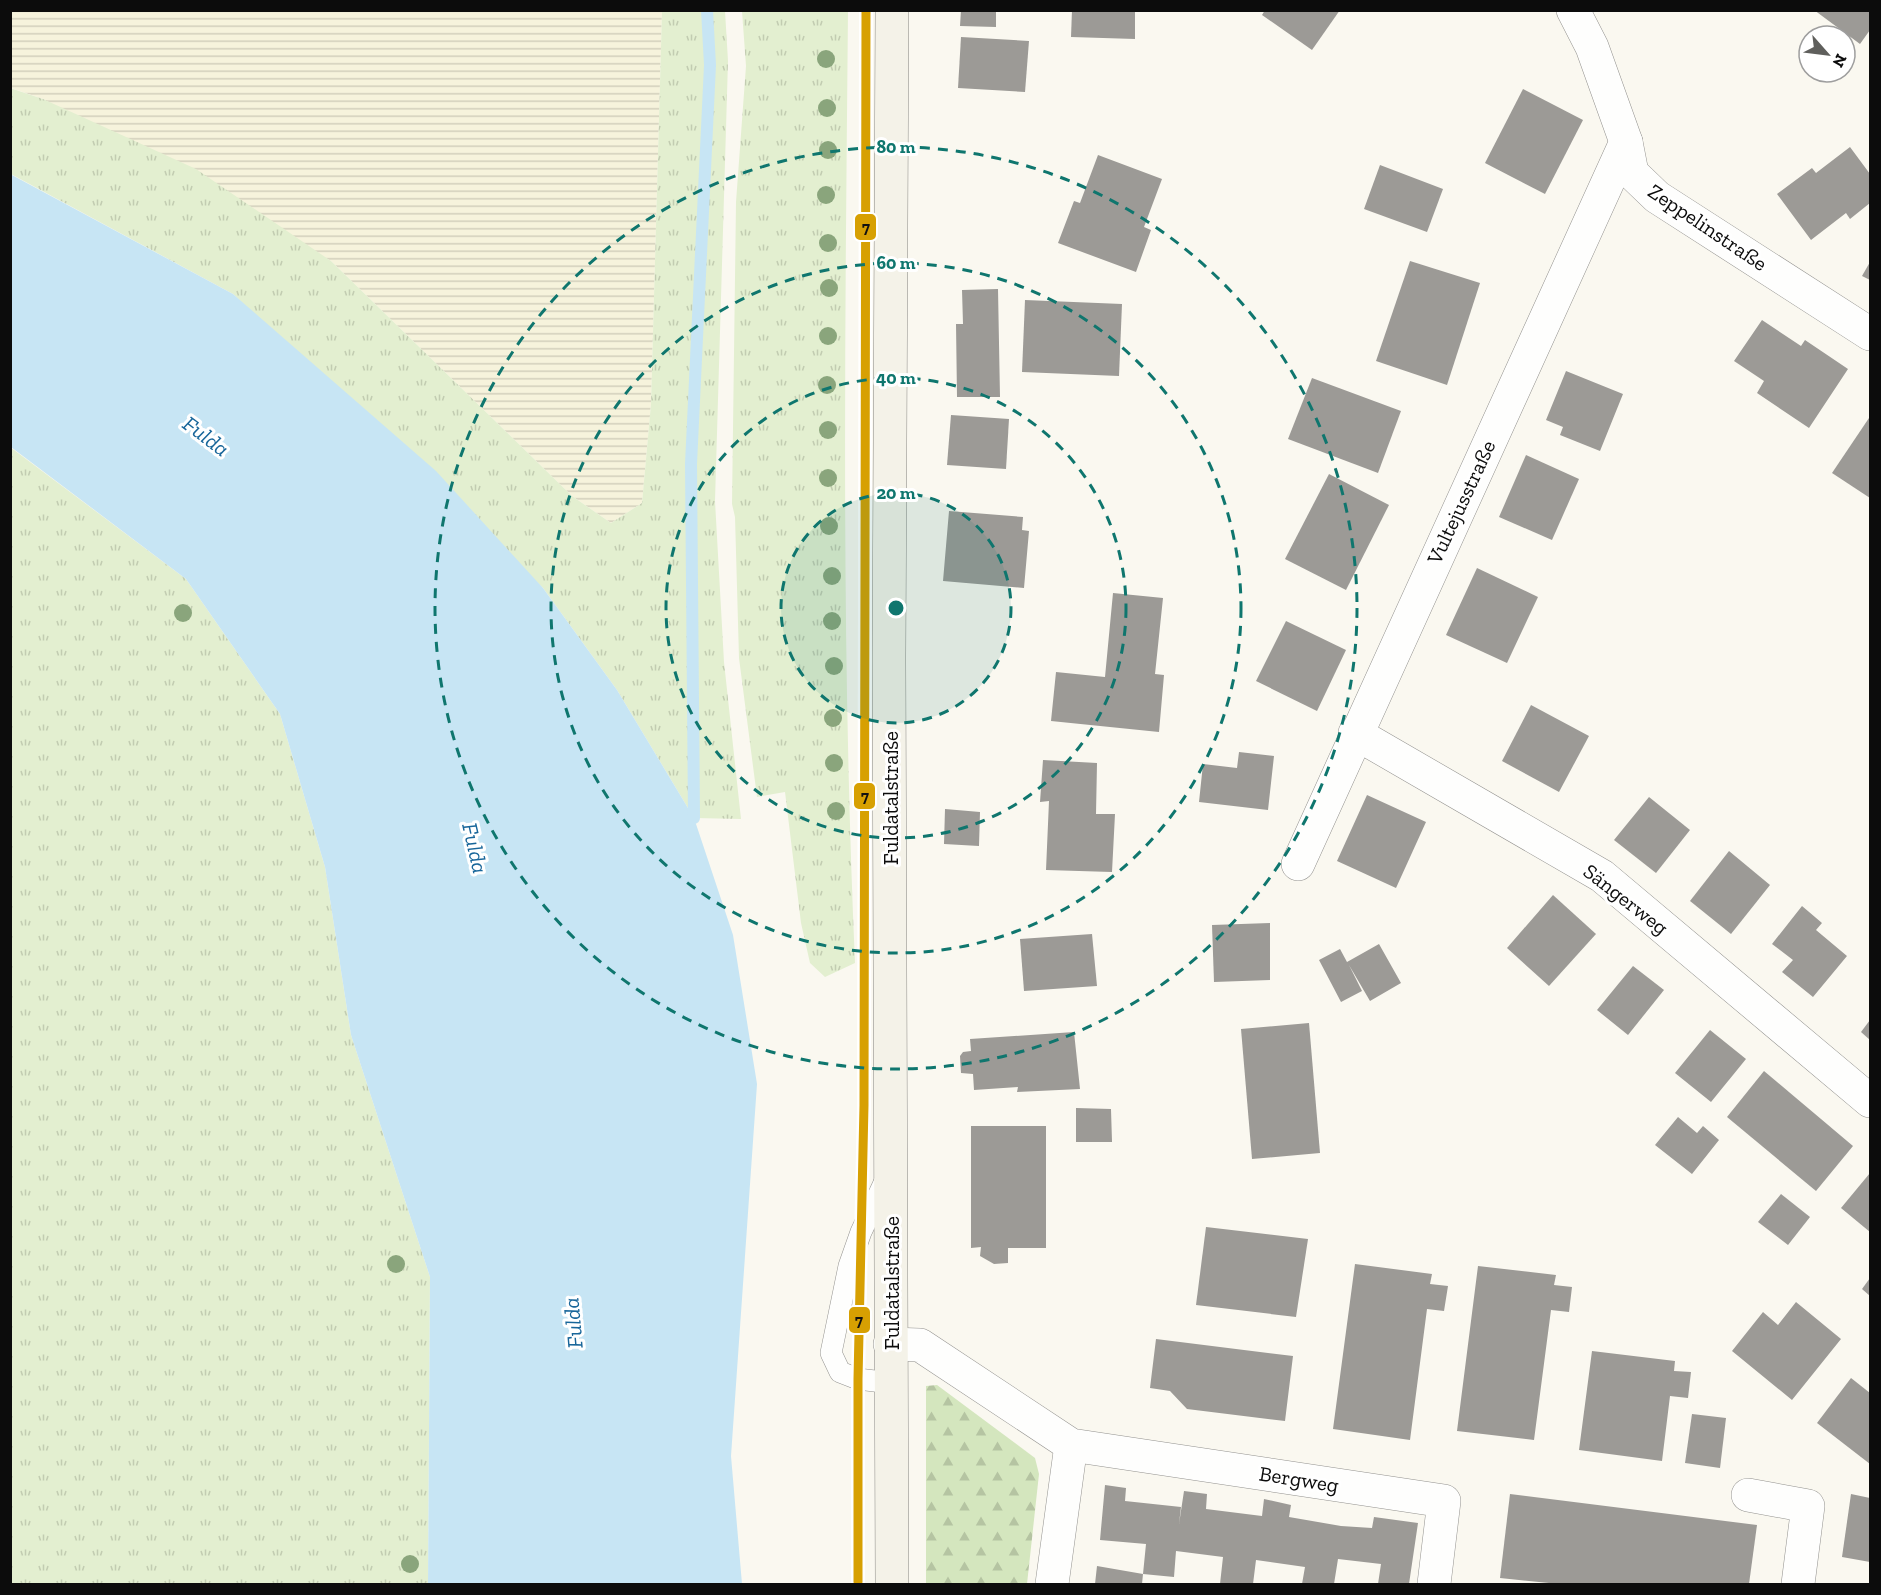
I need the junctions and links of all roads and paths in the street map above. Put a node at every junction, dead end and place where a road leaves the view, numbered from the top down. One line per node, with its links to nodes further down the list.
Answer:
1 (892, 10): 8 (main road, Fuldatalstraße)
2 (1573, 10): 3 (street, Zeppelinstraße)
3 (1626, 142): 4 (street, Zeppelinstraße); 5 (street, Vultejusstraße)
4 (1870, 334)
5 (1355, 733): 6 (street, Vultejusstraße); 7 (street, Sängerweg)
6 (1298, 864)
7 (1870, 1101)
8 (890, 1170): 9 (main road, Fuldatalstraße); 10 (lane)
9 (891, 1344): 10 (main road, Fuldatalstraße); 11 (street, Bergweg)
10 (891, 1383): 13 (main road, Fuldatalstraße)
11 (1071, 1444): 14 (street); 15 (street, Bergweg)
12 (1748, 1495): 16 (street)
13 (892, 1584)
14 (1052, 1584)
15 (1434, 1584)
16 (1798, 1584)

